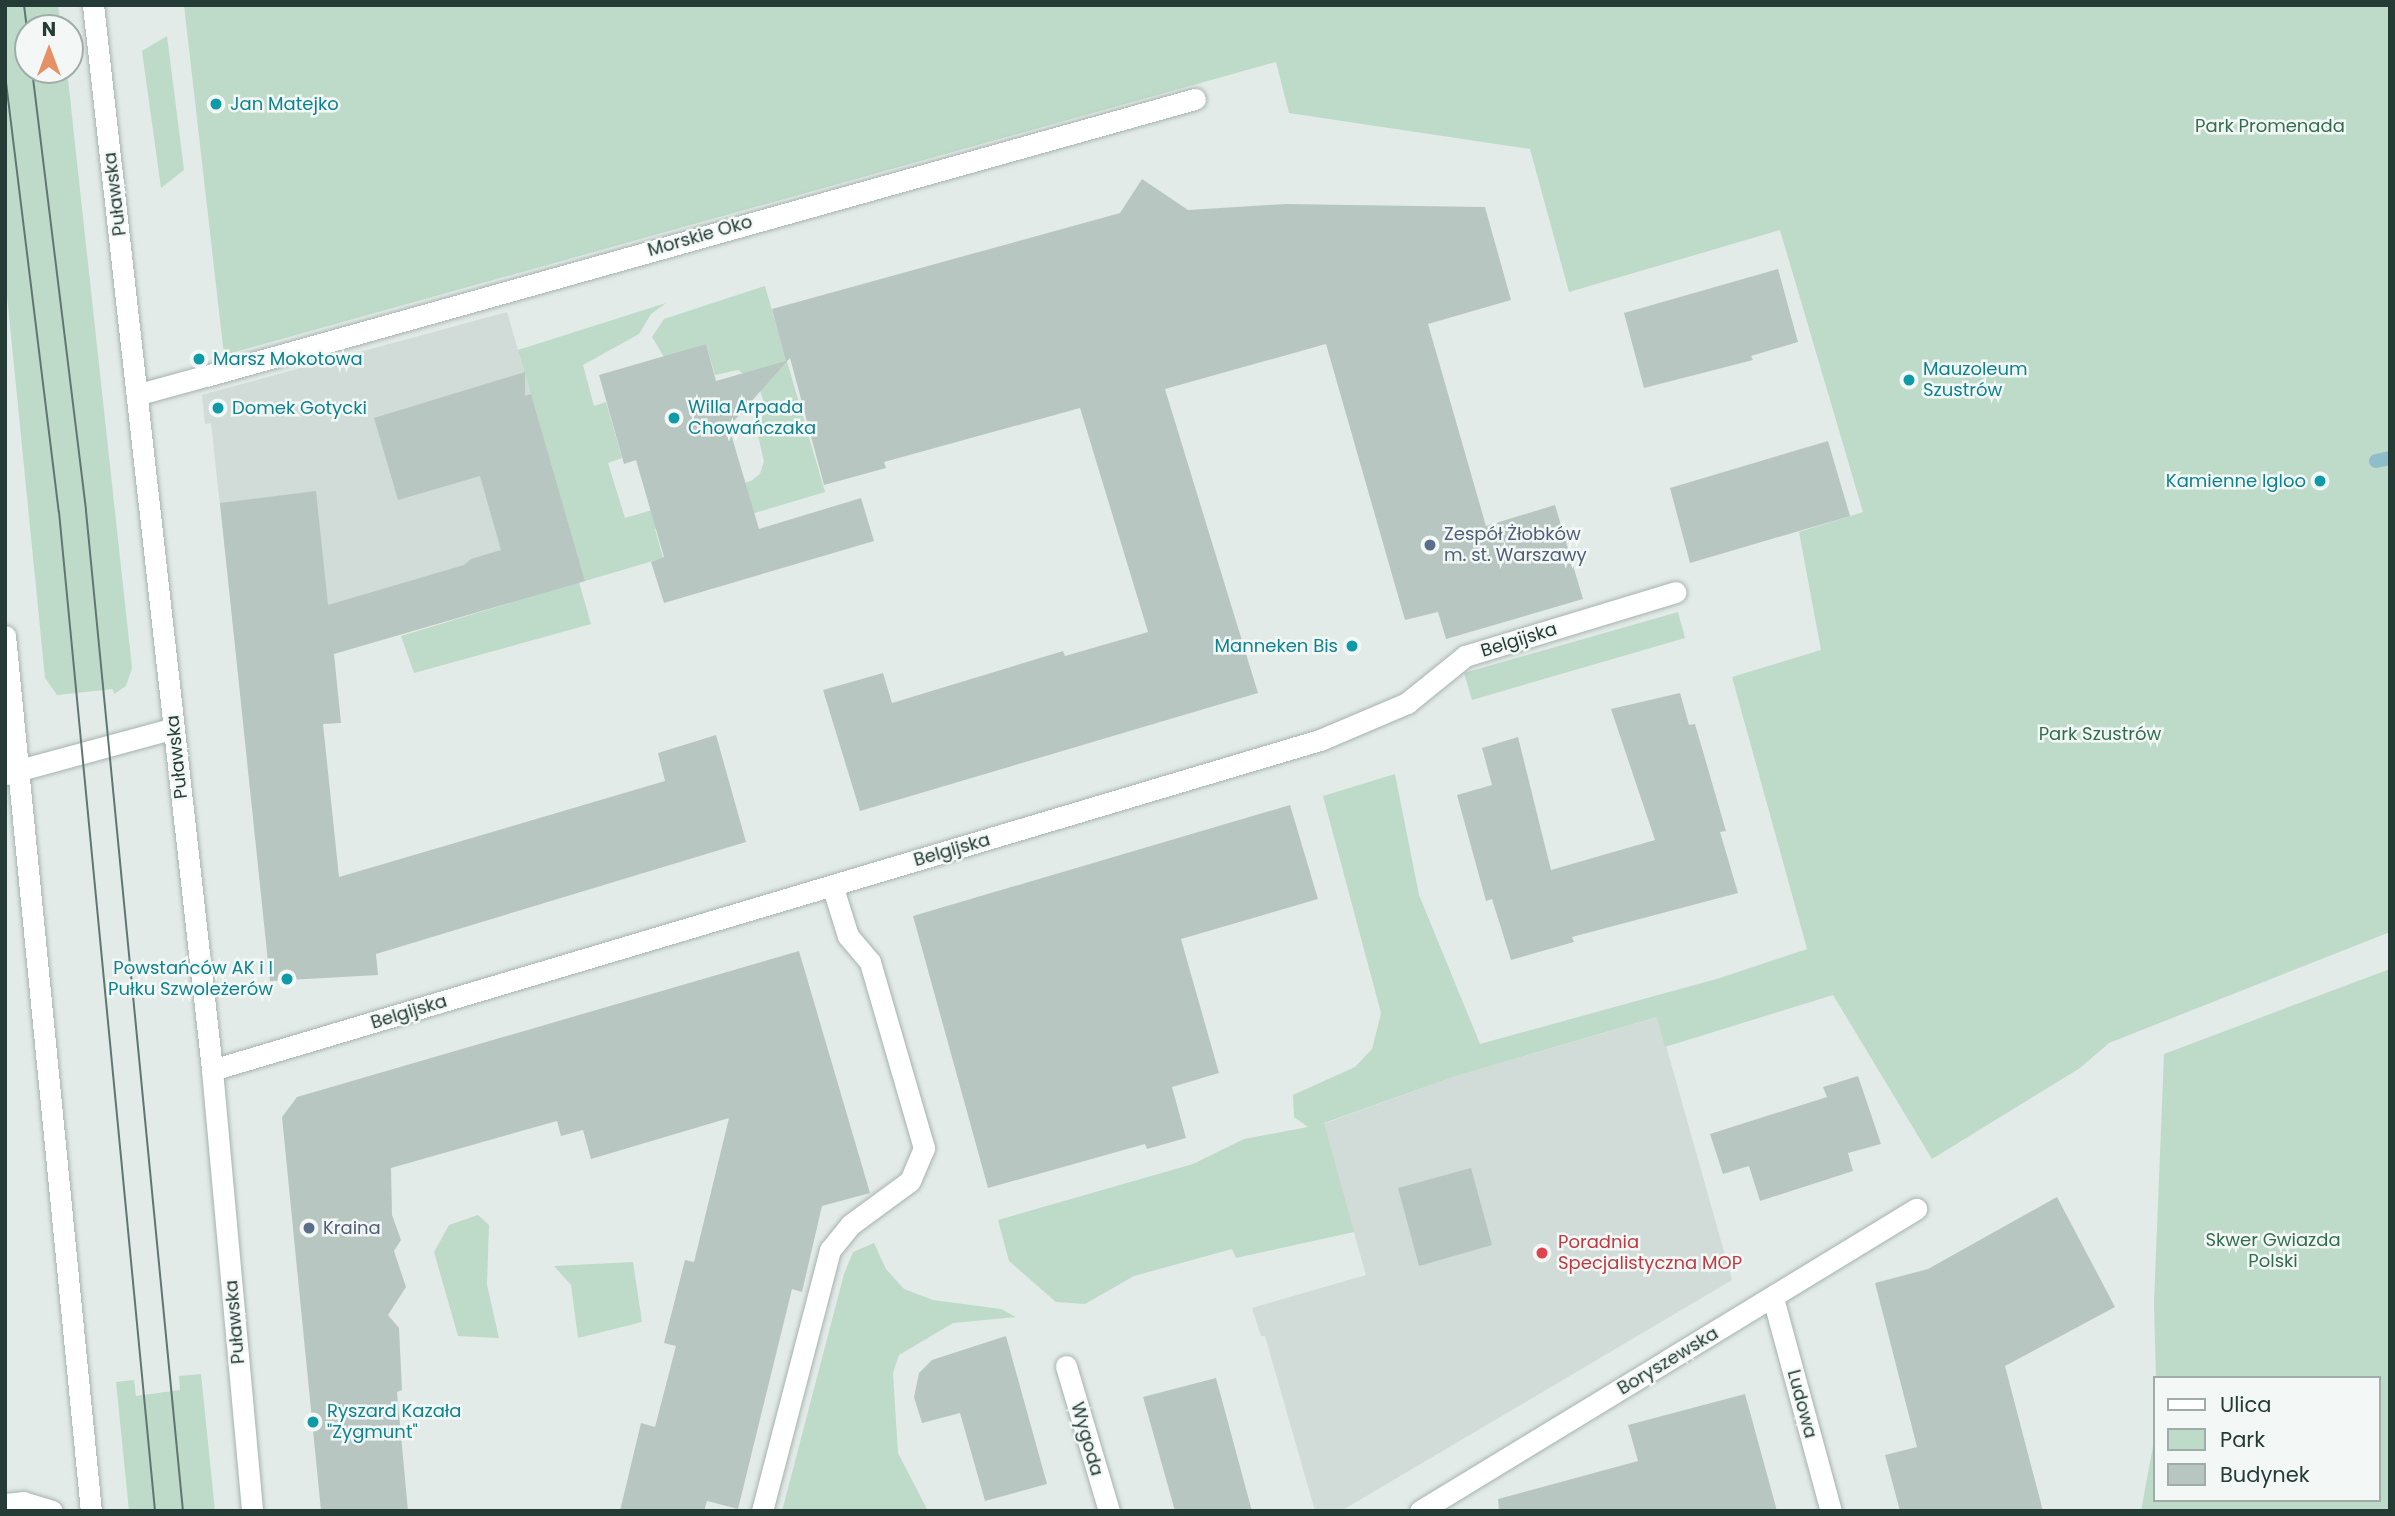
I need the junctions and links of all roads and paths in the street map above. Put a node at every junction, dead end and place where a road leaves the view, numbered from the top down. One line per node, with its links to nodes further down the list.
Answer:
1 (93, 5): 3 (street, Puławska)
2 (1195, 99): 3 (street, Morskie Oko)
3 (139, 394): 6 (street, Puławska)
4 (1675, 592): 8 (street, Belgijska)
5 (5, 636): 7 (street)
6 (174, 728): 7 (street); 9 (street, Puławska)
7 (12, 772): 15 (street)
8 (832, 885): 9 (street, Belgijska); 17 (street)
9 (212, 1070): 16 (street, Puławska)
10 (1916, 1209): 11 (street, Boryszewska)
11 (1773, 1298): 19 (street, Boryszewska); 20 (street, Ludowa)
12 (1066, 1366): 18 (street, Wygoda)
13 (5, 1504): 14 (street)
14 (52, 1511)
15 (91, 1511)
16 (252, 1511)
17 (762, 1511)
18 (1109, 1511)
19 (1420, 1511)
20 (1831, 1511)

